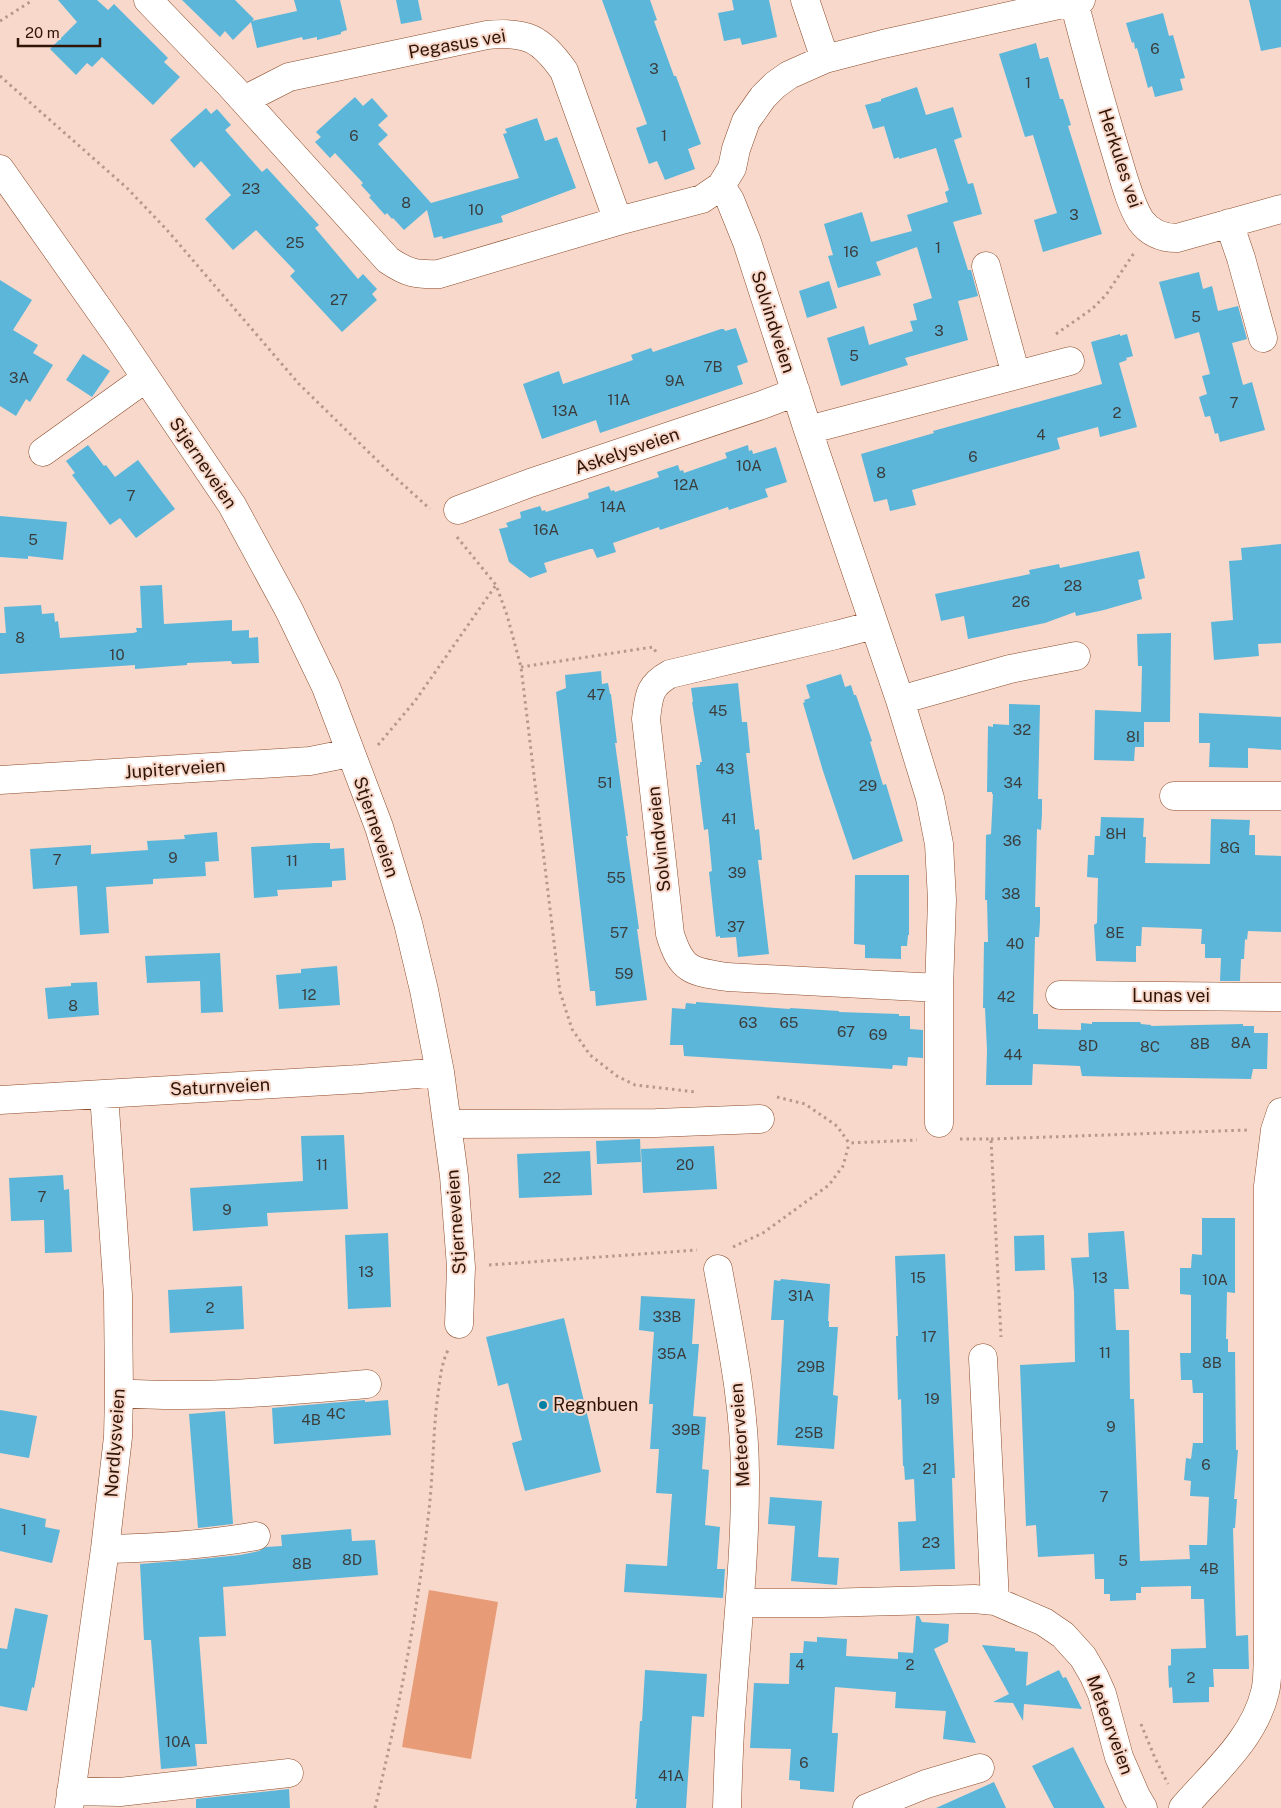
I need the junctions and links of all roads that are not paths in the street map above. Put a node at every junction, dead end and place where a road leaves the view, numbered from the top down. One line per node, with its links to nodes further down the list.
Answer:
1 (148, 0): 5 (street)
2 (805, 0): 4 (street)
3 (1071, 1): 4 (street); 10 (street, Herkules vei)
4 (826, 59): 7 (street)
5 (244, 100): 9 (street); 9 (street, Pegasus vei)
6 (0, 169): 15 (street, Stjerneveien)
7 (721, 186): 9 (street); 16 (street, Solvindveien)
8 (1281, 208): 10 (street, Herkules vei)
9 (618, 221)
10 (1229, 224): 12 (street)
11 (986, 266): 14 (street)
12 (1264, 338)
13 (1070, 361): 14 (street)
14 (1016, 375): 17 (street)
15 (146, 378): 18 (street); 23 (street, Stjerneveien)
16 (796, 392): 17 (street, Solvindveien); 19 (street, Askelysveien)
17 (808, 430): 20 (street, Solvindveien)
18 (42, 452)
19 (458, 510)
20 (874, 625): 22 (street, Solvindveien); 27 (street, Solvindveien)
21 (1076, 656): 22 (street)
22 (900, 700): 27 (street, Solvindveien)
23 (354, 761): 24 (street, Jupiterveien); 30 (street, Stjerneveien)
24 (0, 780)
25 (1174, 796): 26 (street)
26 (1281, 796)
27 (938, 988): 35 (street, Solvindveien)
28 (1060, 995): 29 (street, Lunas vei)
29 (1281, 996)
30 (440, 1072): 31 (street, Saturnveien); 36 (street, Stjerneveien)
31 (104, 1094): 32 (street, Saturnveien); 42 (street, Nordlysveien)
32 (0, 1100)
33 (1280, 1115): 39 (street)
34 (760, 1119): 36 (street)
35 (940, 1123)
36 (448, 1124): 38 (street, Stjerneveien)
37 (718, 1256): 46 (street, Meteorveien)
38 (460, 1324)
39 (1275, 1337): 53 (street)
40 (983, 1358): 45 (street)
41 (367, 1384): 42 (street)
42 (119, 1393): 44 (street, Nordlysveien)
43 (256, 1536): 44 (street)
44 (105, 1549): 49 (street, Nordlysveien)
45 (995, 1601): 46 (street, Meteorveien); 52 (street, Meteorveien)
46 (740, 1603): 50 (street, Meteorveien)
47 (980, 1768): 51 (street)
48 (289, 1773): 49 (street, Nordlysveien)
49 (70, 1799)
50 (726, 1808)
51 (867, 1808)
52 (1143, 1808)
53 (1183, 1808)

